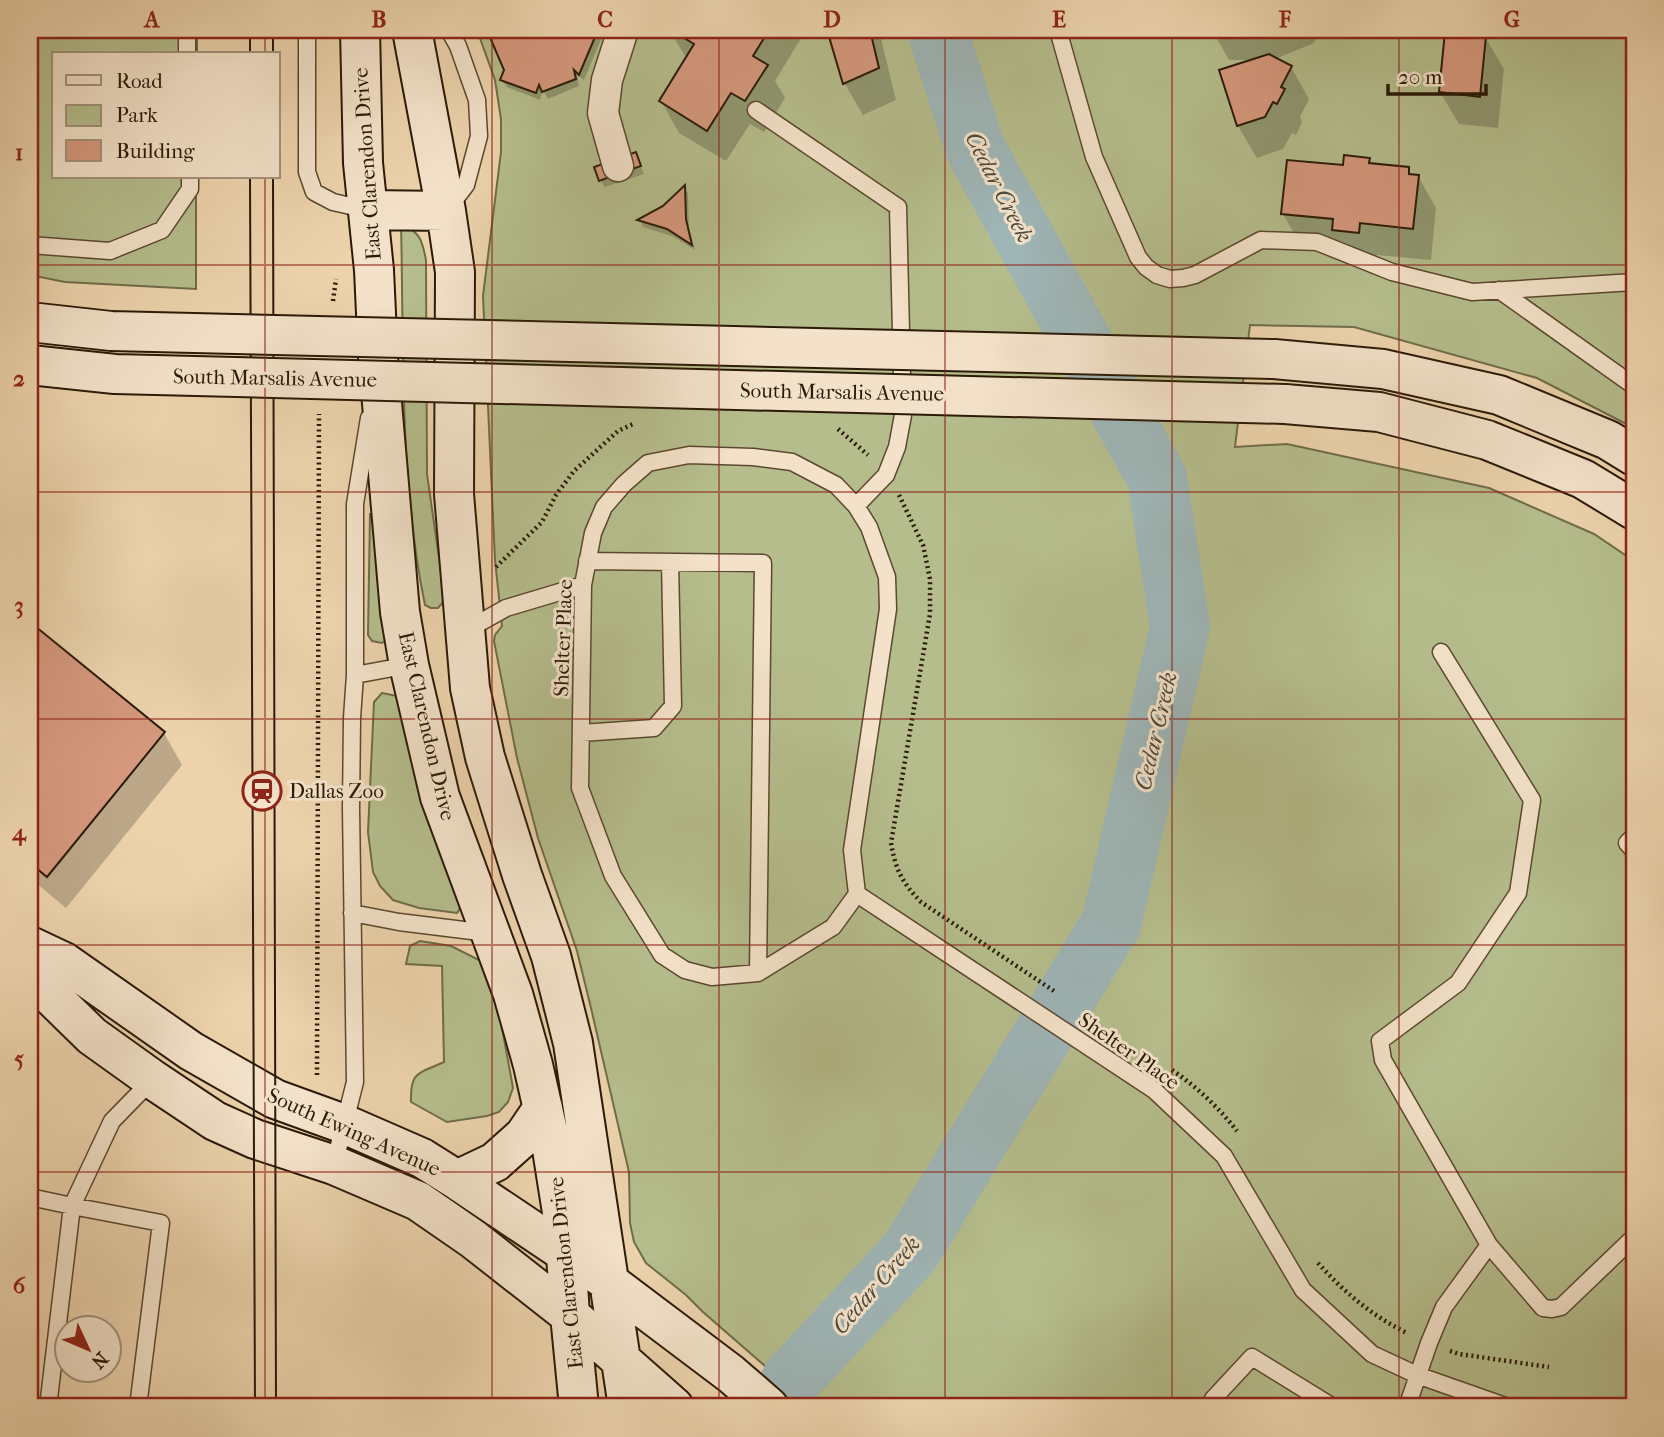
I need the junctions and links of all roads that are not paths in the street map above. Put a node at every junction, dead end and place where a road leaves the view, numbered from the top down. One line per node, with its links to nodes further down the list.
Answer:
1 (187, 30): 8 (lane)
2 (307, 30): 12 (lane)
3 (360, 30): 12 (street, East Clarendon Drive)
4 (412, 30): 13 (street, East Clarendon Drive)
5 (449, 30): 13 (lane)
6 (623, 30): 10 (street)
7 (1058, 30): 16 (lane)
8 (187, 52)
9 (756, 110): 22 (lane)
10 (618, 166)
11 (190, 178): 14 (lane)
12 (368, 209): 13 (street); 18 (street, East Clarendon Drive)
13 (446, 211): 27 (street, East Clarendon Drive)
14 (30, 245)
15 (1634, 282): 16 (lane)
16 (1499, 290): 20 (lane)
17 (30, 322): 21 (street, South Marsalis Avenue, bridge)
18 (379, 357): 29 (street, East Clarendon Drive); 30 (lane)
19 (30, 365): 23 (street, South Marsalis Avenue, bridge)
20 (1634, 386)
21 (1634, 456)
22 (856, 506): 24 (lane, Shelter Place); 34 (lane, Shelter Place)
23 (1634, 510)
24 (587, 561): 25 (lane); 26 (lane, Shelter Place)
25 (670, 562): 31 (lane); 39 (lane)
26 (583, 584): 27 (lane); 31 (lane, Shelter Place)
27 (465, 631): 29 (street); 50 (street, East Clarendon Drive)
28 (1441, 652): 48 (lane)
29 (409, 665): 30 (lane); 36 (street, East Clarendon Drive)
30 (355, 676): 35 (lane)
31 (581, 733): 39 (lane, Shelter Place)
32 (1634, 836): 33 (lane)
33 (1634, 851)
34 (858, 894): 39 (lane, Shelter Place); 53 (lane, Shelter Place)
35 (352, 913): 36 (lane); 42 (lane)
36 (491, 934): 41 (street, East Clarendon Drive)
37 (30, 946): 42 (street, South Ewing Avenue)
38 (30, 964): 40 (street, South Ewing Avenue)
39 (758, 973)
40 (152, 1079): 43 (street, South Ewing Avenue); 46 (lane)
41 (543, 1108): 44 (street); 49 (street, East Clarendon Drive)
42 (344, 1124): 43 (lane); 44 (street, South Ewing Avenue)
43 (334, 1165): 51 (street, South Ewing Avenue)
44 (457, 1180): 49 (street, South Ewing Avenue)
45 (30, 1197): 46 (lane)
46 (72, 1206): 55 (lane); 56 (lane)
47 (1634, 1237): 48 (lane)
48 (1489, 1245): 53 (lane)
49 (566, 1254): 50 (street, South Ewing Avenue); 51 (street, East Clarendon Drive)
50 (609, 1282): 52 (street, East Clarendon Drive); 60 (street, South Ewing Avenue)
51 (570, 1315): 52 (street, South Ewing Avenue); 57 (street, East Clarendon Drive)
52 (620, 1357): 58 (street, East Clarendon Drive); 59 (street, South Ewing Avenue)
53 (1417, 1375): 63 (lane); 64 (lane, Shelter Place)
54 (1309, 1401): 61 (lane); 62 (lane)
55 (48, 1407)
56 (138, 1407)
57 (579, 1407)
58 (628, 1407)
59 (674, 1407)
60 (769, 1407)
61 (1209, 1407)
62 (1333, 1407)
63 (1407, 1407)
64 (1508, 1407)

